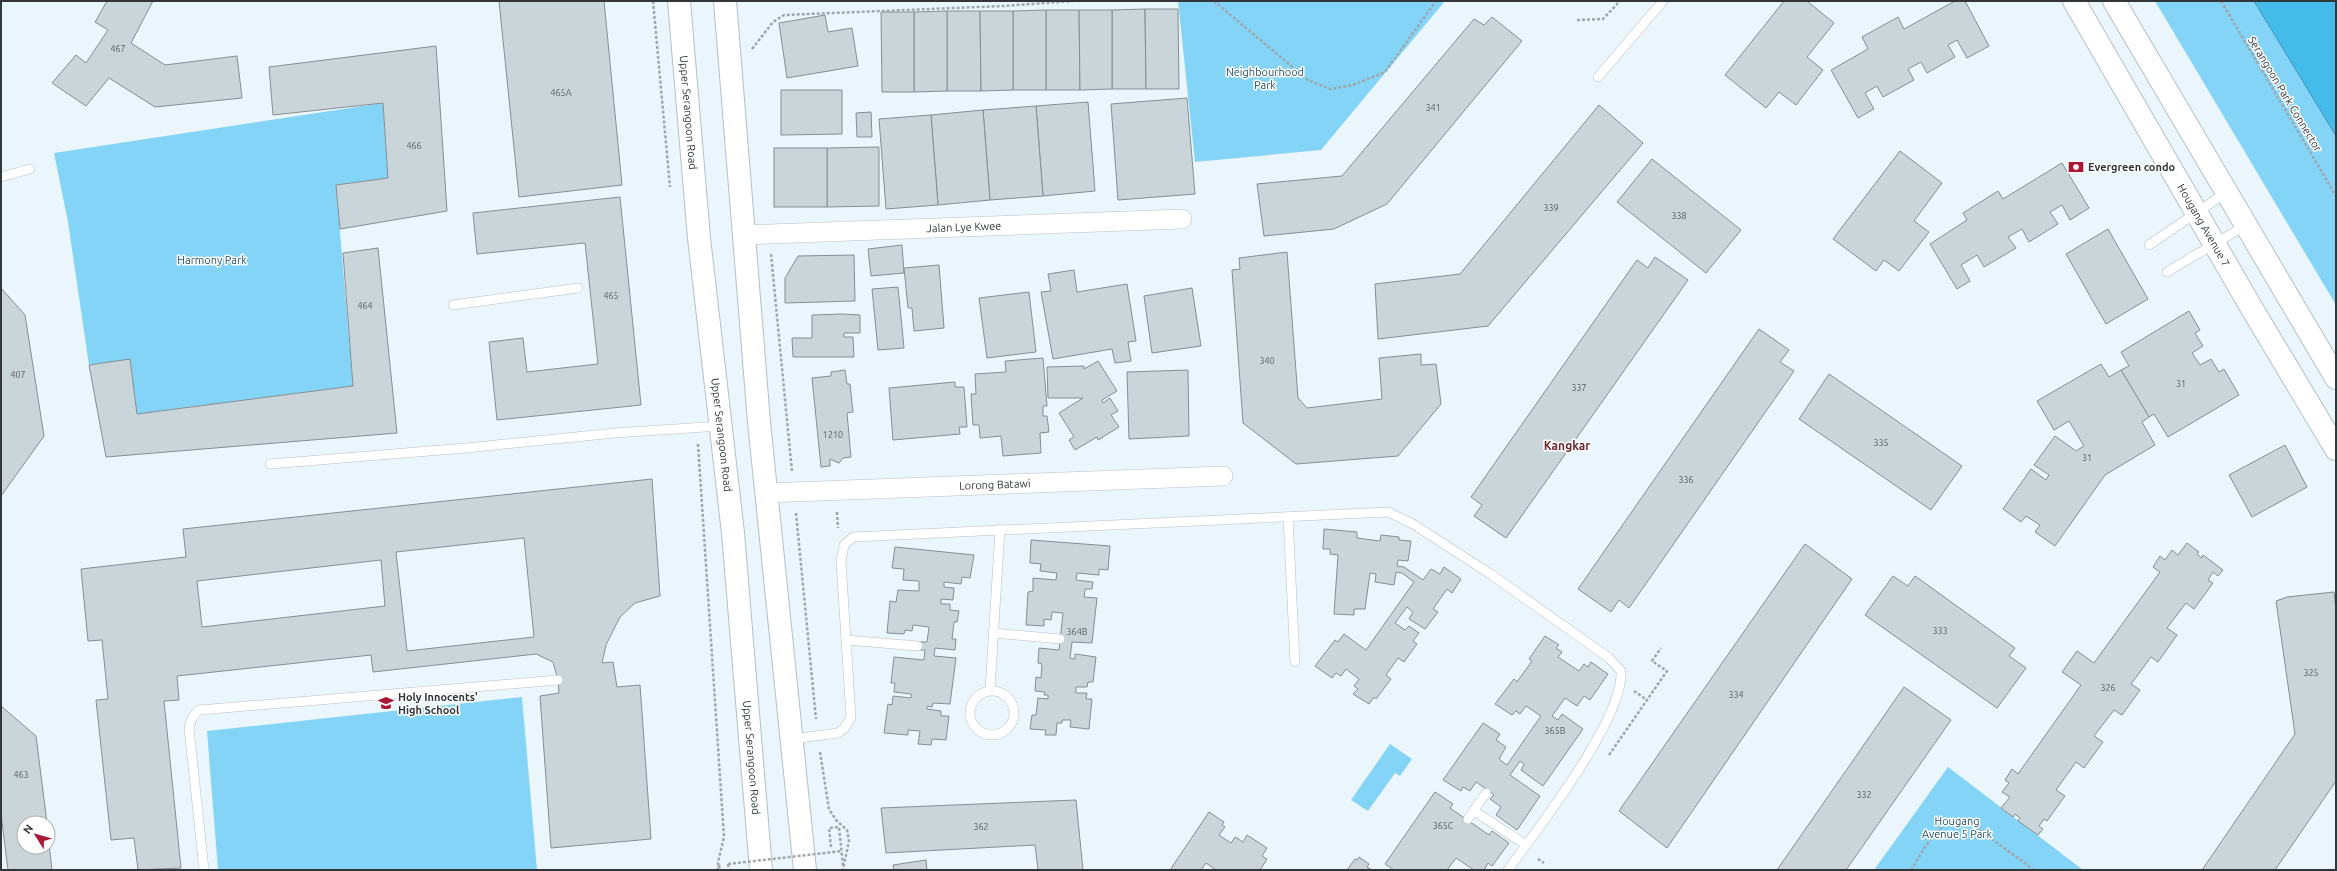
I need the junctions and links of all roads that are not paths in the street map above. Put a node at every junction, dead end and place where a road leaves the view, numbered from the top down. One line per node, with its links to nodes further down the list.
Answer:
1 (679, 1): 21 (main road, Upper Serangoon Road)
2 (725, 1): 3 (street); 14 (main road)
3 (734, 1)
4 (1663, 1): 7 (lane)
5 (2074, 1): 11 (main road, Hougang Avenue 7)
6 (2114, 1): 10 (main road)
7 (1598, 77)
8 (30, 169): 9 (lane)
9 (1, 177)
10 (2227, 192): 11 (lane); 13 (main road)
11 (2198, 213): 15 (main road, Hougang Avenue 7); 16 (lane)
12 (1182, 219): 14 (street, Jalan Lye Kwee)
13 (2246, 225): 15 (lane); 20 (main road)
14 (744, 235): 25 (main road)
15 (2215, 244): 17 (lane); 22 (main road, Hougang Avenue 7)
16 (2149, 245)
17 (2167, 272)
18 (578, 288): 19 (lane)
19 (453, 305)
20 (2336, 378)
21 (720, 426): 23 (lane); 41 (main road, Upper Serangoon Road)
22 (2336, 449)
23 (270, 464)
24 (1223, 476): 25 (street, Lorong Batawi)
25 (766, 493): 35 (main road)
26 (1288, 517): 27 (lane); 32 (lane); 39 (lane)
27 (1000, 529): 28 (lane); 30 (lane)
28 (993, 633): 29 (lane); 34 (lane)
29 (1060, 639)
30 (846, 640): 31 (lane); 35 (lane)
31 (918, 646)
32 (1295, 662)
33 (558, 680): 40 (lane)
34 (990, 690): 34 (lane)
35 (791, 739): 42 (main road)
36 (1486, 793): 37 (lane)
37 (1474, 811): 38 (lane); 39 (lane)
38 (1468, 819)
39 (1526, 845): 43 (lane)
40 (204, 870)
41 (762, 870)
42 (805, 870)
43 (1508, 870)

